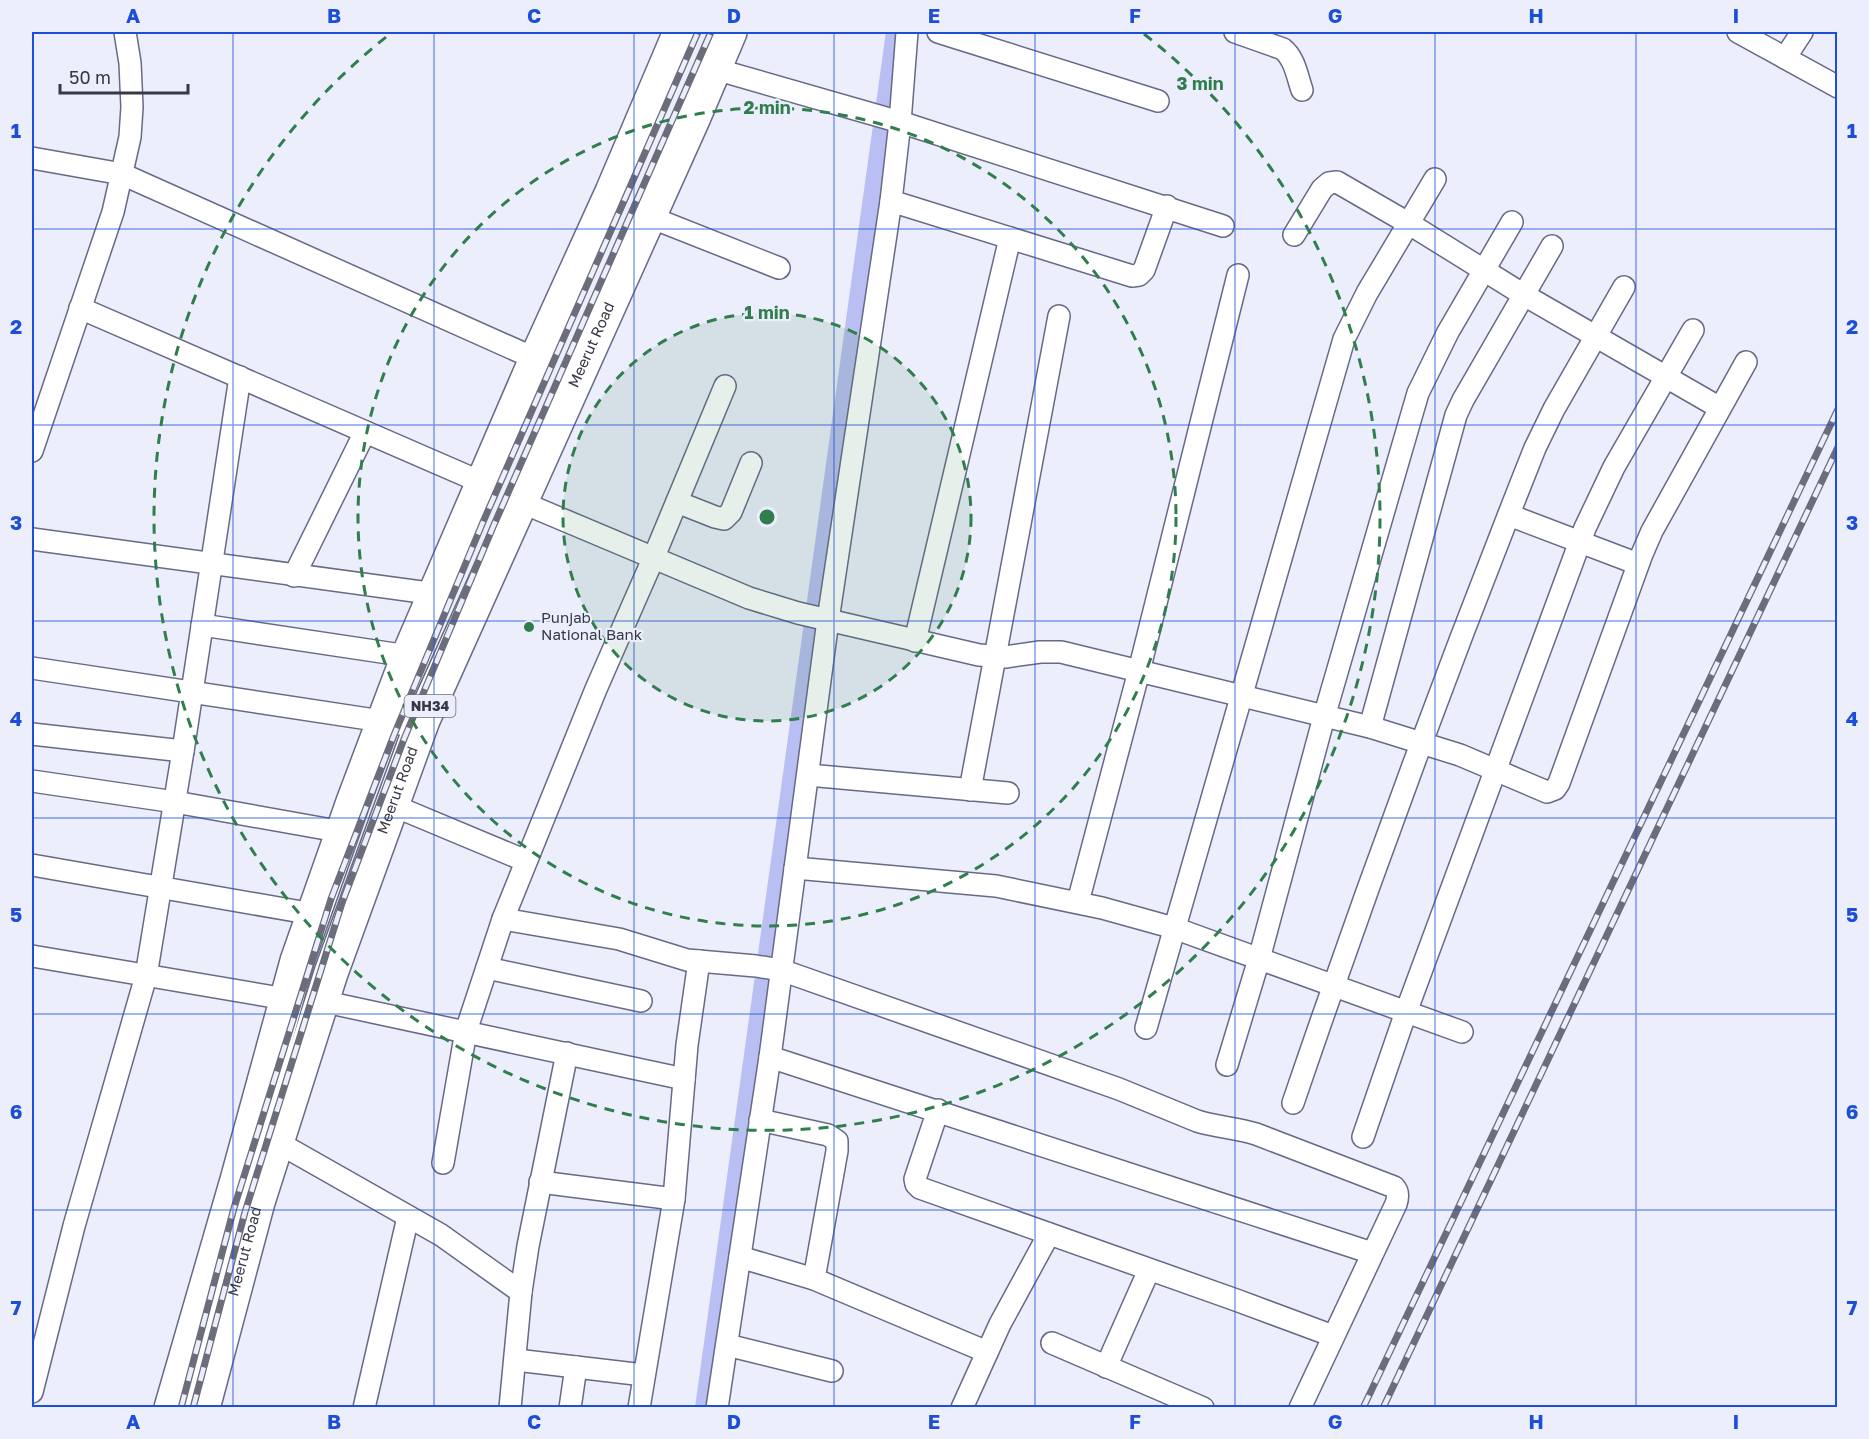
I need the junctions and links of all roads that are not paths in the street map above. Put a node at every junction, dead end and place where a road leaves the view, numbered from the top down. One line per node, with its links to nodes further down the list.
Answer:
1 (125, 32): 16 (street)
2 (680, 32): 36 (highway, Meerut Road / NH34)
3 (730, 32): 10 (highway, Meerut Road / NH34)
4 (907, 32): 14 (street)
5 (938, 32): 13 (street)
6 (1236, 32): 12 (street)
7 (1738, 32): 9 (street)
8 (1802, 32): 9 (street)
9 (1785, 58): 11 (street)
10 (715, 69): 14 (street); 20 (highway, Meerut Road / NH34)
11 (1838, 87)
12 (1302, 90)
13 (1158, 101)
14 (896, 121): 18 (street); 19 (street)
15 (32, 158): 16 (street)
16 (122, 174): 32 (street); 36 (street)
17 (1435, 179): 22 (street)
18 (891, 201): 25 (street); 56 (street)
19 (1167, 206): 23 (street); 25 (street)
20 (650, 217): 27 (street); 46 (highway, Meerut Road / NH34)
21 (1512, 222): 28 (street)
22 (1408, 223): 24 (street); 28 (street); 64 (street)
23 (1224, 226)
24 (1294, 235)
25 (1010, 238): 58 (street)
26 (1552, 246): 31 (street)
27 (779, 268)
28 (1484, 270): 31 (street); 65 (street)
29 (1238, 275): 62 (street)
30 (1624, 287): 35 (street)
31 (1524, 295): 35 (street); 68 (street)
32 (81, 308): 38 (street); 43 (street)
33 (1059, 316): 60 (street)
34 (1693, 330): 39 (street)
35 (1595, 337): 39 (street); 48 (street)
36 (537, 359): 45 (highway, Meerut Road / NH34)
37 (1746, 362): 41 (street)
38 (240, 377): 42 (street); 52 (street)
39 (1666, 377): 41 (street); 50 (street)
40 (726, 386): 47 (street)
41 (1720, 408): 53 (street)
42 (365, 432): 45 (street); 54 (street)
43 (32, 451)
44 (751, 463): 47 (street)
45 (483, 483): 55 (highway, Meerut Road / NH34)
46 (521, 502): 51 (street); 67 (highway, Meerut Road / NH34)
47 (677, 502): 51 (street)
48 (1509, 515): 50 (street); 70 (street)
49 (32, 539): 52 (street)
50 (1580, 543): 53 (street); 72 (street)
51 (653, 559): 56 (street); 80 (street)
52 (212, 564): 54 (street); 57 (street)
53 (1638, 564): 72 (street)
54 (294, 576): 55 (street)
55 (436, 594): 59 (highway, Meerut Road / NH34)
56 (824, 619): 58 (street); 73 (street)
57 (202, 625): 59 (street); 63 (street)
58 (915, 641): 60 (street)
59 (408, 656): 66 (highway, Meerut Road / NH34)
60 (995, 657): 62 (street); 75 (street)
61 (32, 668): 63 (street)
62 (1139, 671): 64 (street); 84 (street)
63 (192, 692): 66 (street); 71 (street)
64 (1242, 697): 65 (street); 87 (street)
65 (1324, 717): 68 (street); 89 (street)
66 (384, 722): 67 (street); 79 (highway, Meerut Road / NH34)
67 (421, 727): 78 (highway, Meerut Road / NH34)
68 (1370, 727): 70 (street)
69 (32, 734): 71 (street)
70 (1422, 743): 72 (street); 94 (street)
71 (183, 751): 77 (street)
72 (1495, 770): 98 (street)
73 (808, 775): 75 (street); 82 (street)
74 (32, 782): 77 (street)
75 (970, 790): 76 (street)
76 (1008, 793)
77 (175, 802): 79 (street); 83 (street)
78 (392, 805): 80 (street); 96 (highway, Meerut Road / NH34)
79 (343, 832): 85 (highway, Meerut Road / NH34)
80 (526, 861): 86 (street)
81 (32, 865): 83 (street)
82 (795, 868): 84 (street); 92 (street)
83 (161, 887): 85 (street); 93 (street)
84 (1078, 902): 87 (street)
85 (313, 914): 95 (highway, Meerut Road / NH34)
86 (503, 919): 90 (street); 91 (street)
87 (1174, 928): 89 (street); 99 (street)
88 (32, 956): 93 (street)
89 (1259, 959): 94 (street); 104 (street)
90 (699, 962): 92 (street); 105 (street)
91 (487, 968): 97 (street); 100 (street)
92 (769, 968): 103 (street); 116 (street)
93 (146, 976): 95 (street); 130 (street)
94 (1333, 986): 98 (street); 106 (street)
95 (286, 999): 131 (highway, Meerut Road / NH34)
96 (321, 1001): 100 (street); 110 (highway, Meerut Road / NH34)
97 (641, 1001)
98 (1406, 1012): 101 (street); 109 (street)
99 (1146, 1028)
100 (466, 1031): 102 (street); 111 (street)
101 (1462, 1032)
102 (567, 1053): 105 (street); 112 (street)
103 (770, 1057): 107 (street); 108 (street)
104 (1227, 1065)
105 (684, 1079): 113 (street)
106 (1293, 1103)
107 (938, 1110): 115 (street); 116 (street)
108 (760, 1120): 117 (street); 119 (street)
109 (1363, 1137)
110 (277, 1142): 114 (street); 132 (highway, Meerut Road / NH34)
111 (443, 1163)
112 (540, 1182): 113 (street); 120 (street)
113 (674, 1199): 129 (street)
114 (408, 1217): 120 (street); 133 (street)
115 (1049, 1234): 118 (street); 124 (street)
116 (1372, 1253): 121 (street)
117 (740, 1257): 119 (street); 123 (street)
118 (1149, 1270): 121 (street); 127 (street)
119 (814, 1279): 124 (street)
120 (521, 1292): 125 (street)
121 (1333, 1336): 140 (street)
122 (1052, 1343): 127 (street)
123 (727, 1345): 128 (street); 137 (street)
124 (987, 1352): 138 (street)
125 (516, 1360): 126 (street); 134 (street)
126 (576, 1367): 129 (street); 135 (street)
127 (1106, 1367): 139 (street)
128 (832, 1371)
129 (644, 1375): 136 (street)
130 (32, 1392)
131 (171, 1407)
132 (203, 1407)
133 (364, 1407)
134 (510, 1407)
135 (570, 1407)
136 (639, 1407)
137 (717, 1407)
138 (962, 1407)
139 (1203, 1407)
140 (1300, 1407)

